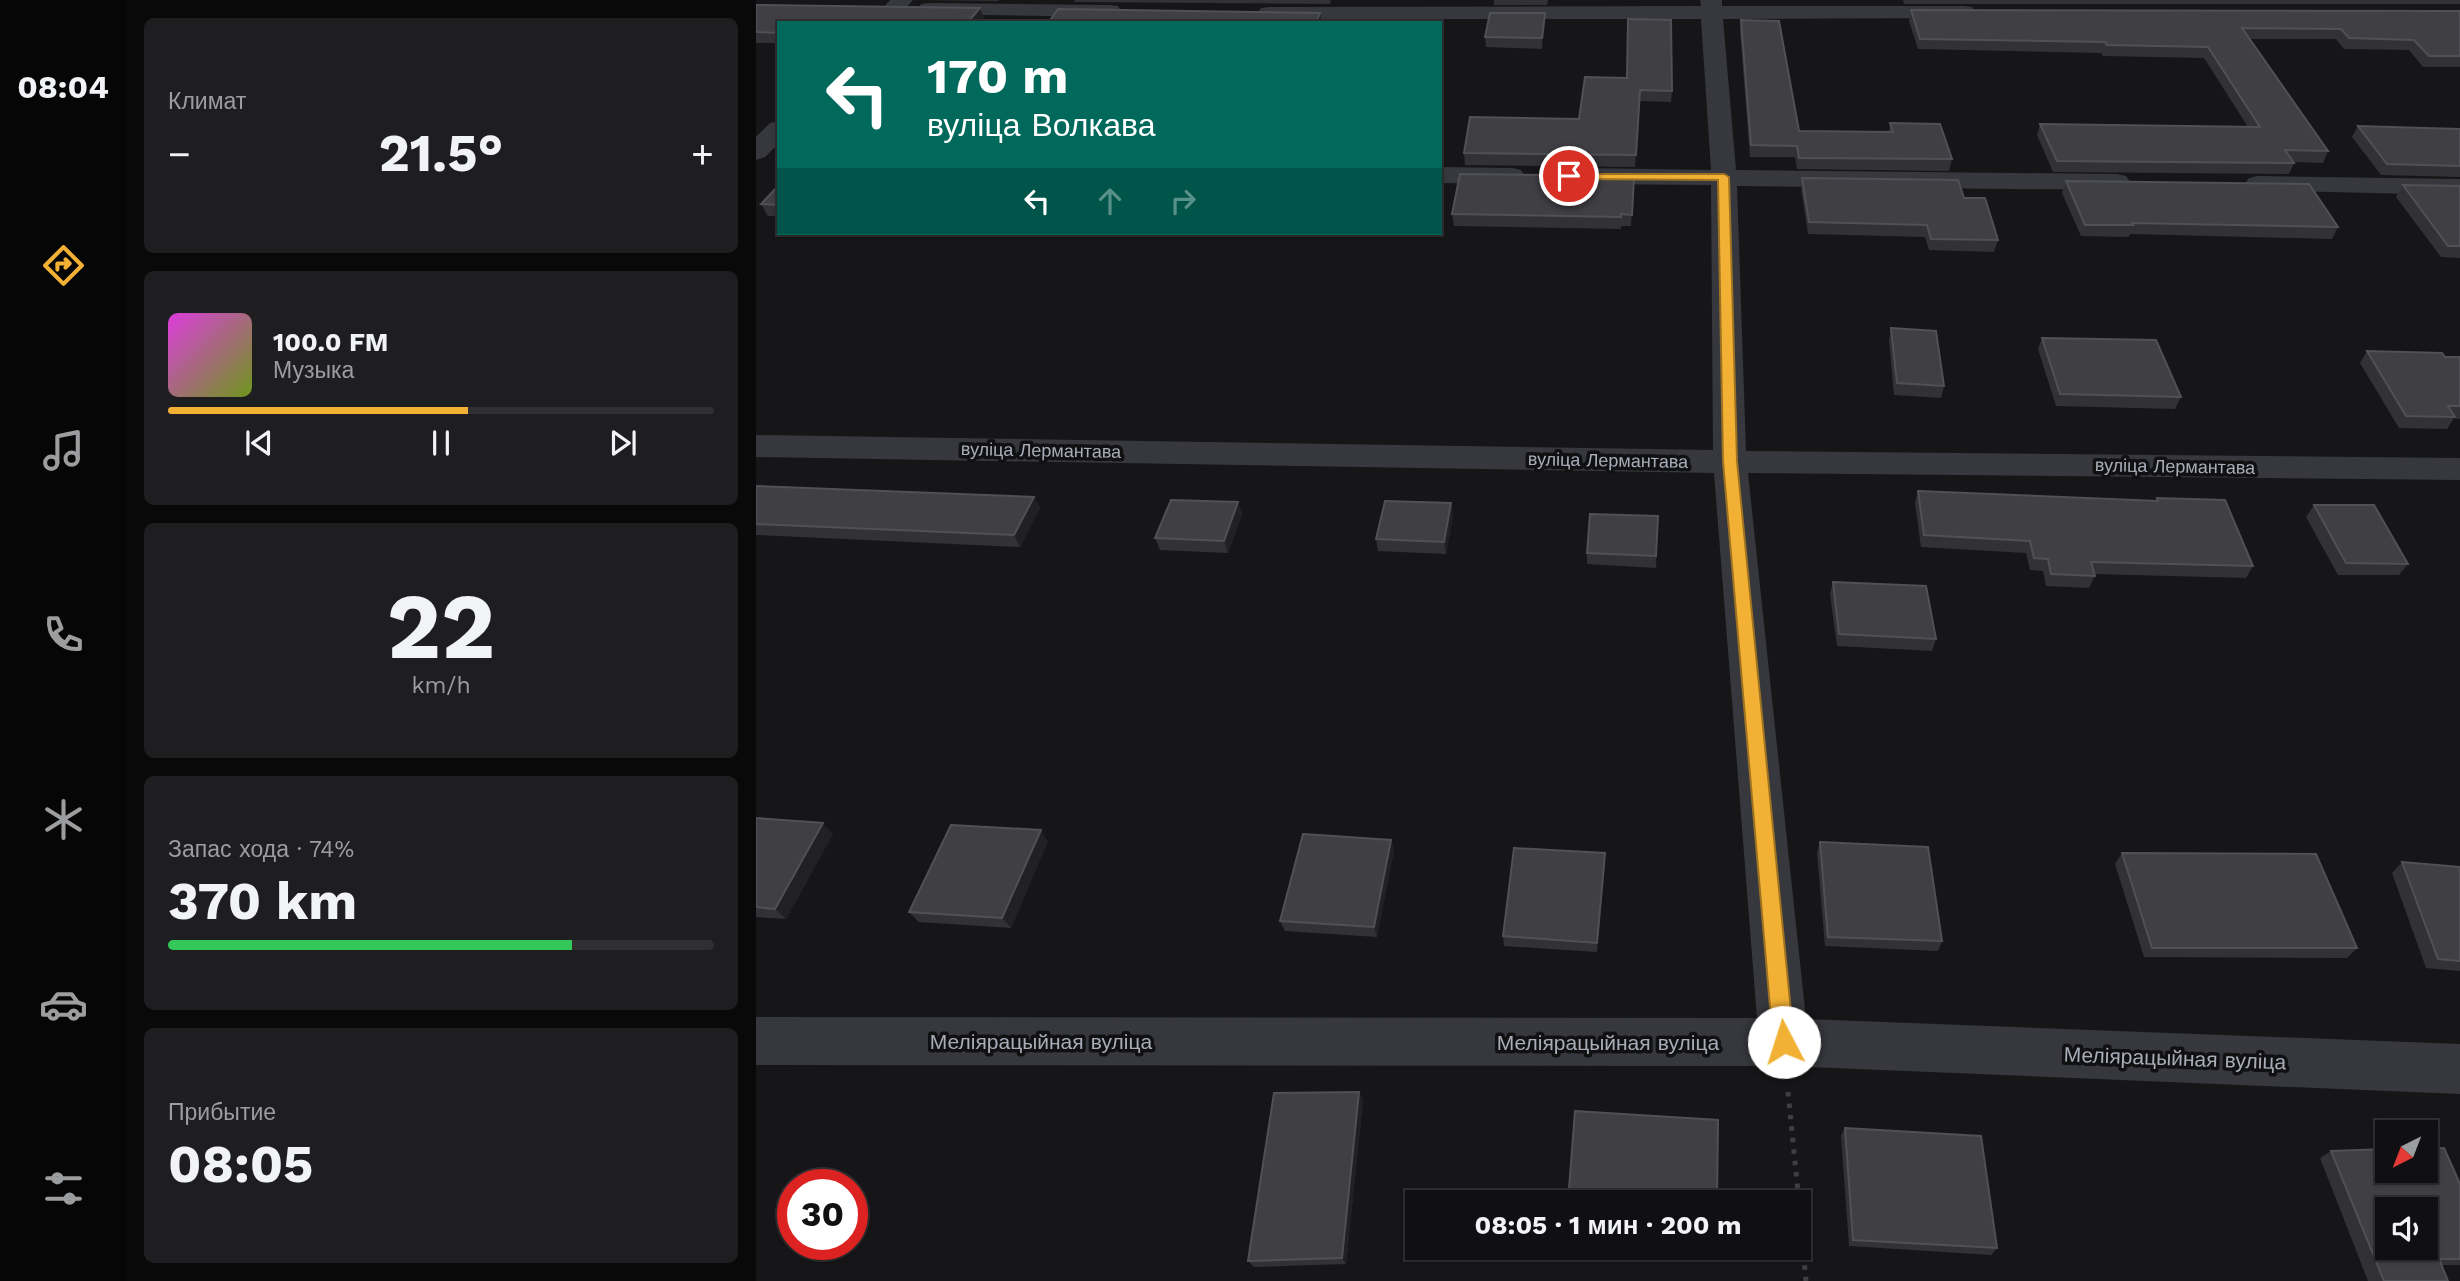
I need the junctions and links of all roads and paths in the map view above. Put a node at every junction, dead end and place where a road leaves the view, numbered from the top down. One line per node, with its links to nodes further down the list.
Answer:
1 (1712, 6): 4 (street); 5 (street); 13 (street)
2 (886, 10): 3 (street)
3 (1131, 11)
4 (1242, 12)
5 (1990, 12)
6 (777, 130): 7 (street)
7 (756, 152)
8 (756, 169): 9 (street)
9 (777, 170)
10 (1442, 175): 11 (street)
11 (1535, 176)
12 (1562, 176): 13 (street)
13 (1724, 177): 14 (street); 18 (street)
14 (2140, 183)
15 (2238, 184): 16 (street)
16 (2460, 187)
17 (756, 446): 18 (street, вуліца Лермантава)
18 (1730, 461): 19 (street, вуліца Лермантава); 21 (street)
19 (2460, 469)
20 (756, 1041): 21 (street, Меліярацыйная вуліца)
21 (1784, 1042): 22 (street, Меліярацыйная вуліца); 23 (path)
22 (2460, 1069)
23 (1797, 1190)
24 (1804, 1260): 25 (path)
25 (1806, 1281)

